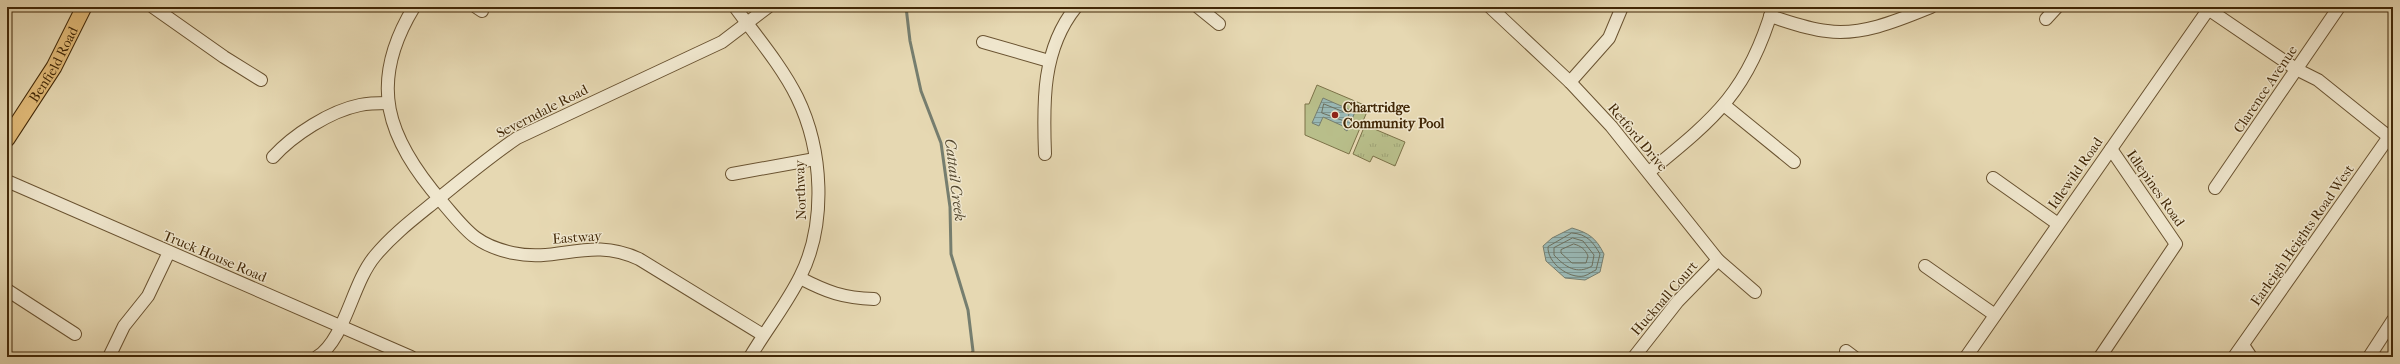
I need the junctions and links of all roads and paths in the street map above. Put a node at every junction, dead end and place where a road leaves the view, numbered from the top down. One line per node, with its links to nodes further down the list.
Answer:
1 (84, 7): 26 (main road, Benfield Road)
2 (153, 7): 21 (street)
3 (414, 7): 23 (street, Eastway)
4 (735, 7): 16 (street, Northway)
5 (768, 7): 16 (street, Severndale Road)
6 (1076, 7): 19 (street)
7 (1198, 7): 17 (street)
8 (1490, 7): 22 (street, Retford Drive)
9 (1622, 7): 22 (street)
10 (1931, 7): 14 (street)
11 (2057, 7): 15 (street)
12 (2339, 7): 20 (street, Clarence Avenue)
13 (2209, 8): 20 (street); 27 (street, Idlewild Road)
14 (1771, 12): 24 (street)
15 (2046, 19)
16 (747, 24): 30 (street, Northway); 37 (street, Severndale Road)
17 (1219, 24)
18 (983, 42): 19 (street)
19 (1049, 60): 28 (street)
20 (2296, 69): 25 (street); 36 (street, Clarence Avenue)
21 (261, 80)
22 (1570, 82): 32 (street, Retford Drive)
23 (388, 102): 29 (street); 37 (street, Eastway)
24 (1724, 105): 31 (street); 32 (street)
25 (2391, 134): 51 (street, Earleigh Heights Road West)
26 (7, 139)
27 (2111, 149): 38 (street, Idlewild Road); 58 (street, Idlepines Road)
28 (1045, 154)
29 (272, 157)
30 (815, 159): 33 (street); 42 (street, Northway)
31 (1794, 162)
32 (1649, 172): 40 (street, Retford Drive)
33 (732, 174)
34 (1993, 178): 38 (street)
35 (7, 181): 39 (street, Truck House Road)
36 (2216, 188)
37 (439, 199): 48 (street, Severndale Road); 50 (street, Eastway)
38 (2058, 224): 46 (street, Idlewild Road)
39 (169, 252): 48 (street, Truck House Road); 52 (street)
40 (1718, 260): 44 (street, Retford Drive); 56 (street, Hucknall Court)
41 (1925, 266): 46 (street)
42 (800, 278): 45 (street); 50 (street, Northway)
43 (7, 290): 49 (street)
44 (1755, 292)
45 (874, 299)
46 (1995, 315): 57 (street, Idlewild Road)
47 (2393, 320): 61 (street)
48 (340, 326): 53 (street, Severndale Road); 54 (street, Truck House Road)
49 (75, 334)
50 (763, 335): 55 (street, Northway)
51 (2243, 345): 59 (street, Earleigh Heights Road West); 60 (street)
52 (109, 357)
53 (317, 357)
54 (411, 357)
55 (750, 357)
56 (1634, 357)
57 (1966, 357)
58 (2100, 357)
59 (2234, 357)
60 (2251, 357)
61 (2369, 357)

